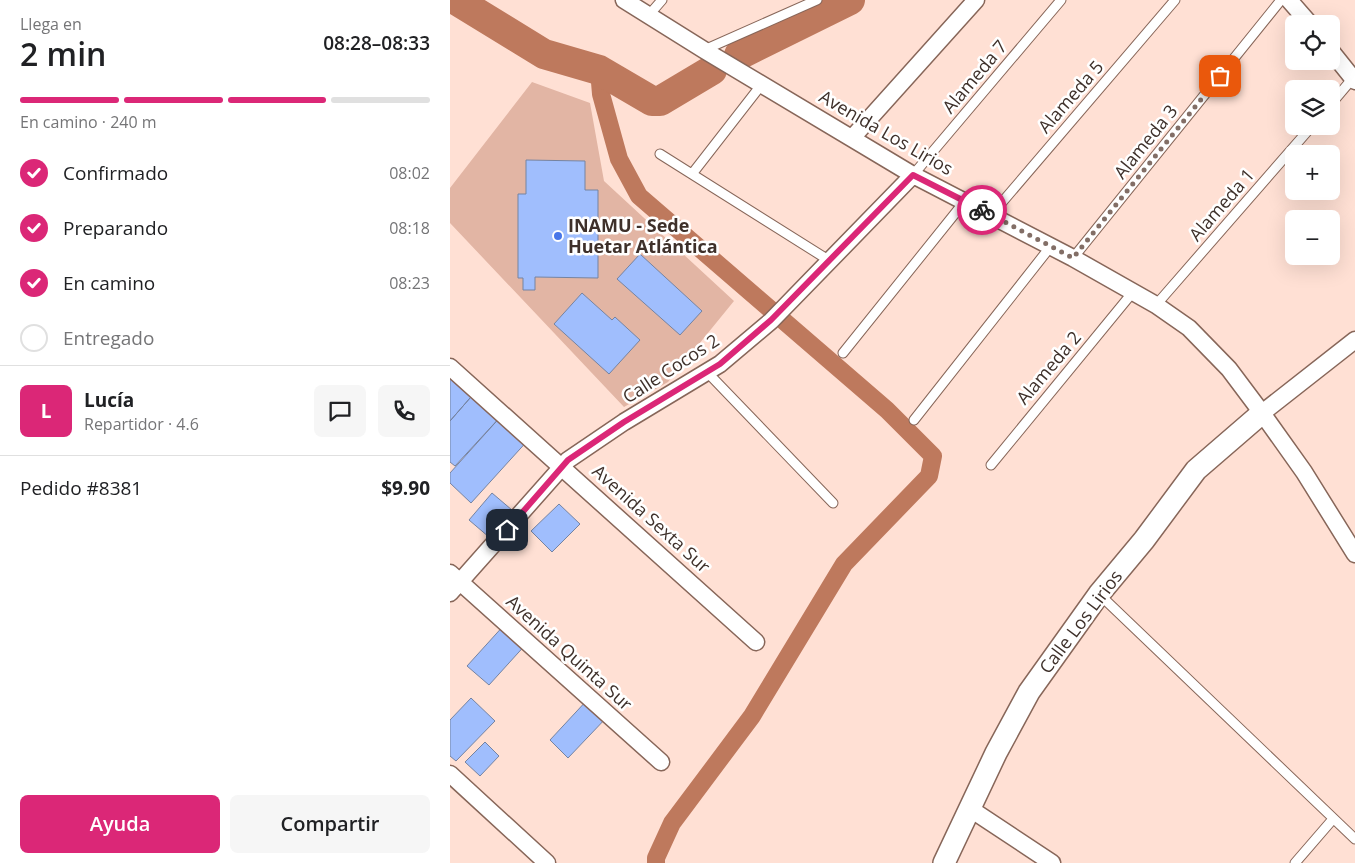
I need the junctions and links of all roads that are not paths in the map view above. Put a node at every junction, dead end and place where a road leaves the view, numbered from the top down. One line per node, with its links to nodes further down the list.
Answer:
1 (624, 0): 10 (street, Avenida Los Lirios)
2 (662, 0): 10 (lane)
3 (817, 0): 11 (lane)
4 (976, 0): 17 (street)
5 (1061, 0): 20 (lane, Alameda 7)
6 (1175, 0): 22 (lane, Alameda 5)
7 (1281, 0): 24 (lane, Alameda 3)
8 (1289, 0): 9 (street)
9 (1302, 15)
10 (648, 16): 11 (street, Avenida Los Lirios)
11 (704, 50): 14 (street, Avenida Los Lirios)
12 (1340, 62): 13 (street)
13 (1354, 80): 15 (lane)
14 (762, 84): 17 (street, Avenida Los Lirios); 19 (lane)
15 (1340, 95)
16 (1304, 135): 27 (lane, Alameda 1)
17 (852, 138): 20 (street, Avenida Los Lirios)
18 (660, 154): 19 (lane)
19 (692, 174): 25 (lane)
20 (913, 175): 21 (street, Avenida Los Lirios); 25 (street, Calle Cocos 2)
21 (966, 201): 22 (street, Avenida Los Lirios); 29 (lane)
22 (992, 214): 23 (street, Avenida Los Lirios)
23 (1051, 246): 24 (street, Avenida Los Lirios); 33 (lane)
24 (1073, 258): 26 (street, Avenida Los Lirios)
25 (830, 262): 31 (street, Calle Cocos 2)
26 (1133, 292): 27 (street, Avenida Los Lirios); 34 (lane, Alameda 2)
27 (1156, 305): 32 (street, Avenida Los Lirios)
28 (1355, 340): 32 (street)
29 (843, 353)
30 (450, 367): 35 (street, Avenida Sexta Sur)
31 (707, 372): 35 (street, Calle Cocos 2); 36 (lane)
32 (1262, 413): 37 (street, Avenida Los Lirios); 39 (street, Calle Los Lirios)
33 (914, 420)
34 (991, 464)
35 (562, 466): 38 (street, Calle Cocos 2); 40 (street, Avenida Sexta Sur)
36 (834, 503)
37 (1355, 554)
38 (453, 583): 41 (street, Avenida Quinta Sur)
39 (1100, 594): 43 (street, Calle Los Lirios); 44 (lane)
40 (756, 642)
41 (661, 762)
42 (450, 774): 46 (street)
43 (969, 808): 47 (street, Calle Los Lirios); 48 (street)
44 (1333, 819): 45 (lane); 49 (lane)
45 (1355, 840)
46 (547, 863)
47 (944, 863)
48 (1052, 863)
49 (1295, 863)

